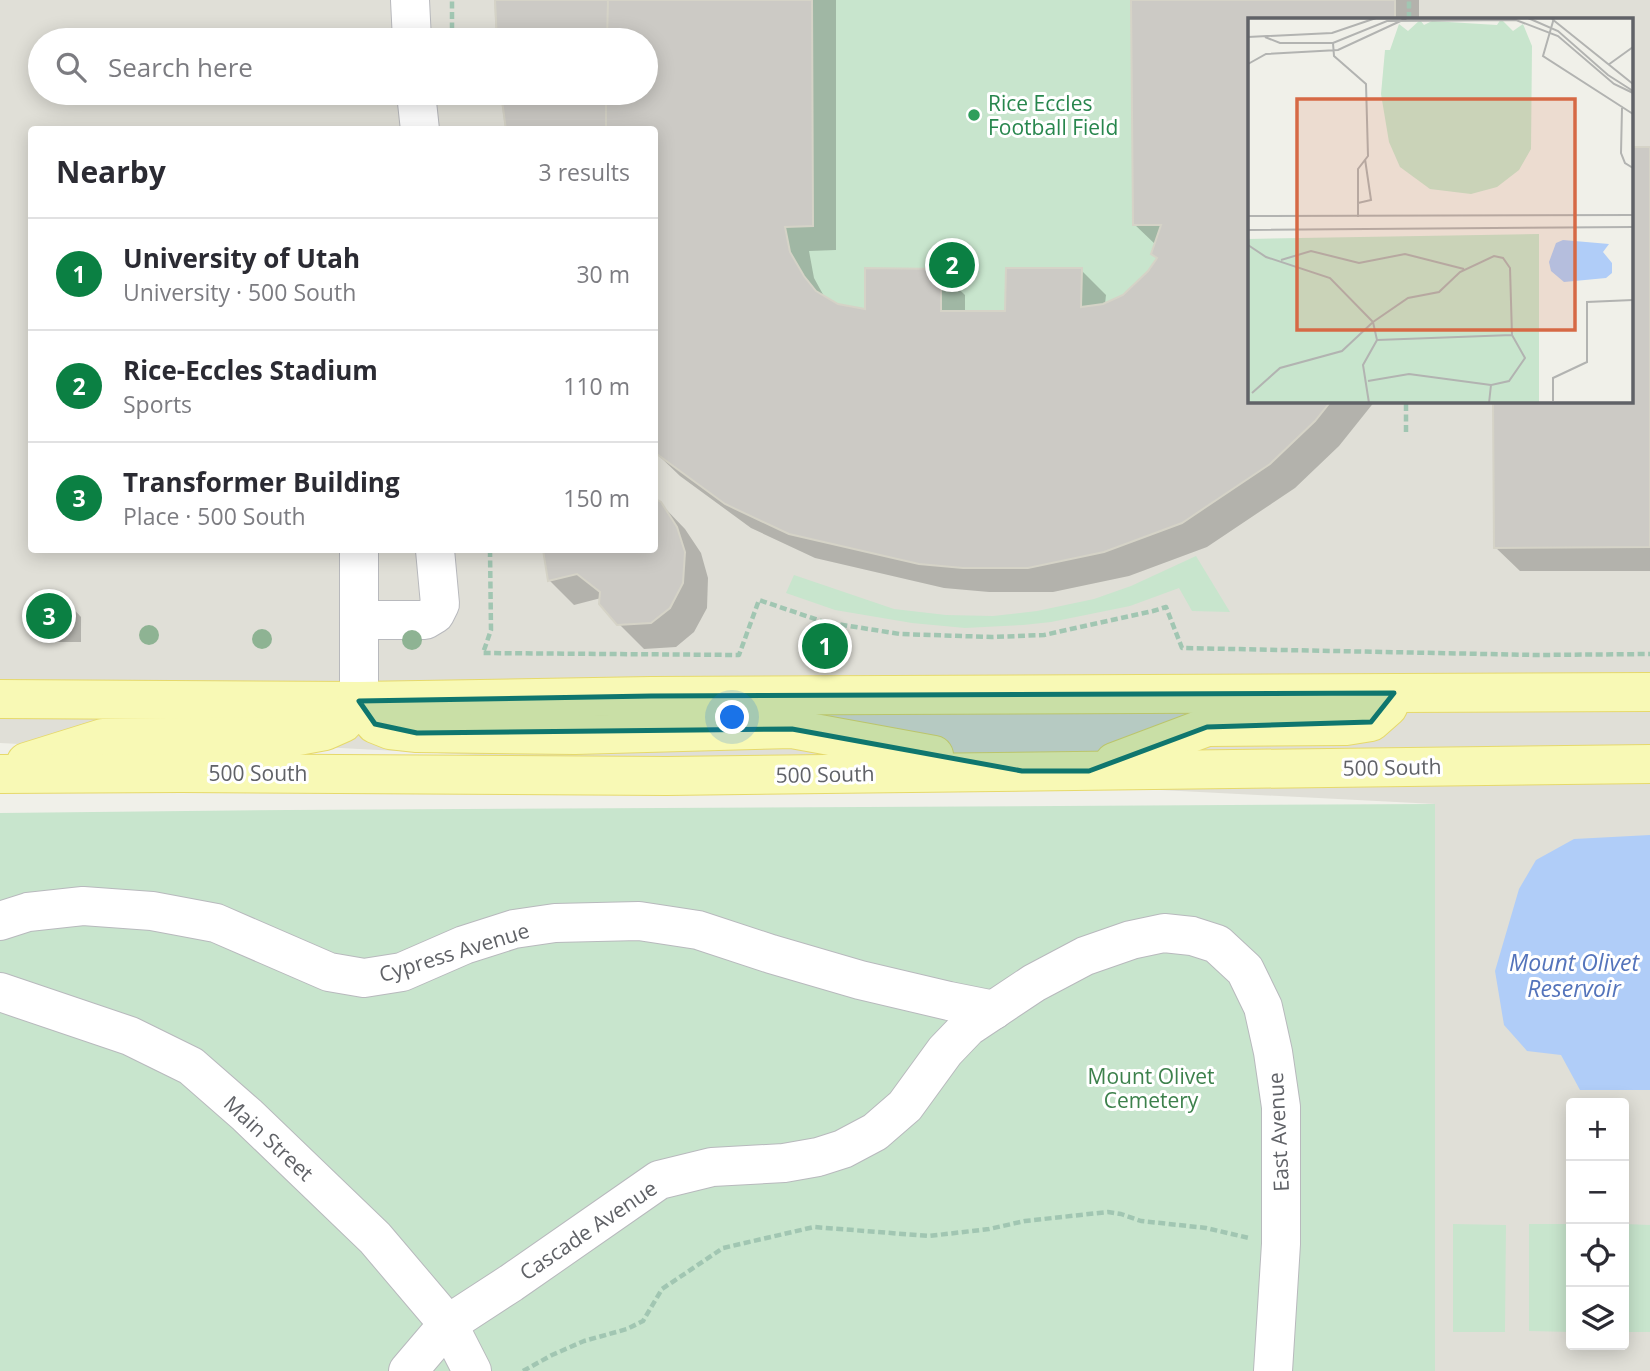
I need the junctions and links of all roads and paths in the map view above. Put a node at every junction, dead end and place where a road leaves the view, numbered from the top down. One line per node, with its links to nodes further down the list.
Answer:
1 (410, 0): 5 (lane)
2 (452, 0): 6 (path)
3 (1409, 0): 4 (path)
4 (1409, 18)
5 (411, 28)
6 (452, 28)
7 (417, 105): 8 (lane)
8 (420, 126)
9 (1406, 402): 10 (path)
10 (1406, 432)
11 (359, 553): 14 (lane)
12 (435, 553): 14 (lane)
13 (490, 553): 15 (path)
14 (359, 620): 19 (lane)
15 (1650, 654)
16 (1650, 692): 17 (main road)
17 (1394, 693): 19 (main road); 22 (main road)
18 (0, 699): 19 (main road)
19 (359, 701): 21 (main road); 23 (main road)
20 (1650, 764): 22 (main road, 500 South)
21 (1022, 771): 22 (main road, 500 South); 23 (main road, 500 South)
22 (1089, 771)
23 (0, 772)
24 (0, 921): 26 (lane, Cypress Avenue)
25 (0, 992): 28 (lane, Main Street)
26 (994, 1010): 27 (lane, East Avenue); 28 (lane, Cascade Avenue)
27 (1281, 1244): 31 (path); 32 (lane, East Avenue)
28 (448, 1324): 29 (lane, Cascade Avenue); 30 (lane, Main Street)
29 (408, 1371)
30 (472, 1371)
31 (523, 1371)
32 (1273, 1371)

